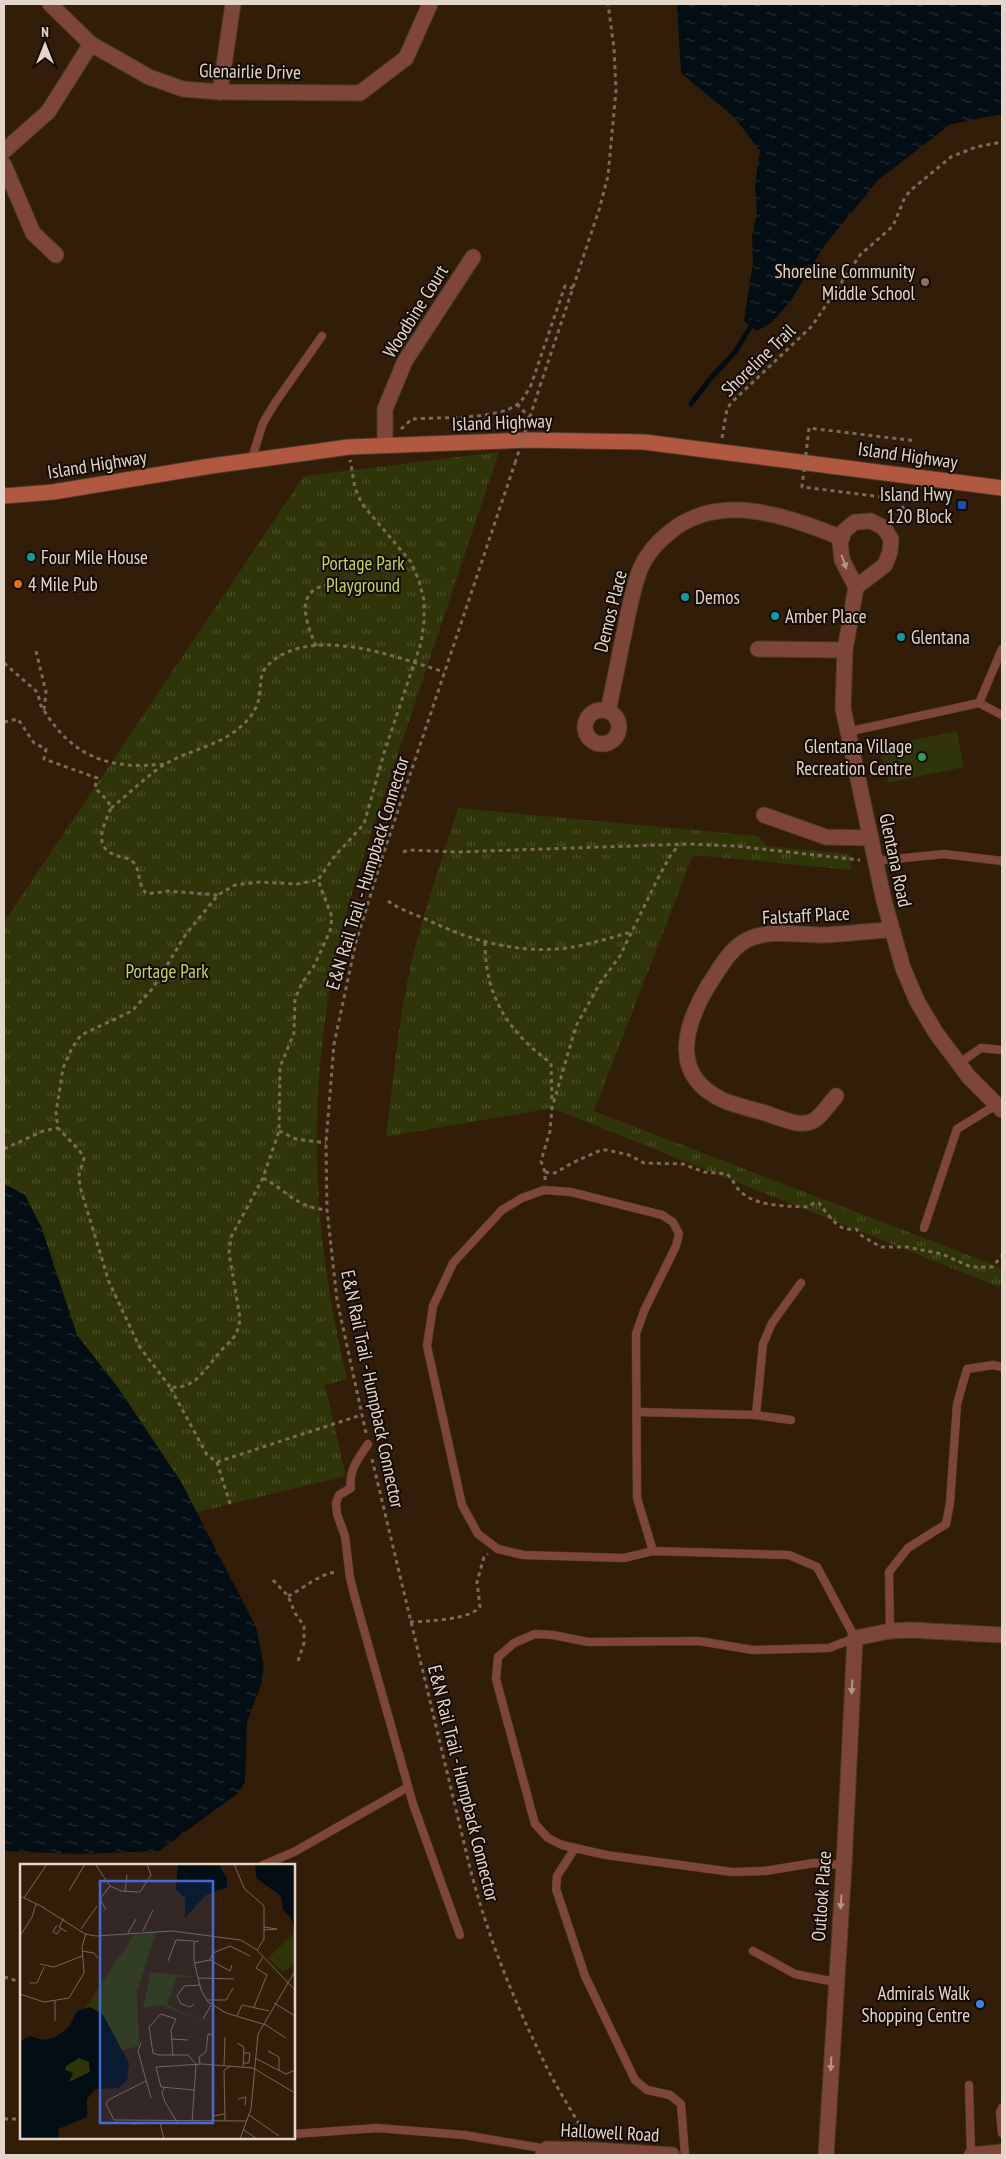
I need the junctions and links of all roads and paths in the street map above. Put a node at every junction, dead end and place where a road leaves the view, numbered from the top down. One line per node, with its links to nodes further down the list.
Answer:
1 (50, 4): 5 (street, Glenairlie Drive)
2 (232, 4): 6 (street)
3 (430, 4): 6 (street, Glenairlie Drive)
4 (608, 4): 12 (path, E&N Rail Trail - Humpback Connector)
5 (91, 44): 6 (street, Glenairlie Drive); 8 (street)
6 (220, 92)
7 (1002, 142): 19 (path, Shoreline Trail)
8 (4, 151)
9 (4, 164): 10 (street)
10 (56, 256)
11 (473, 257): 17 (street, Woodbine Court)
12 (573, 288): 14 (path); 34 (path, E&N Rail Trail - Humpback Connector, bridge)
13 (322, 336): 20 (lane)
14 (517, 404): 15 (path); 17 (path)
15 (530, 418)
16 (916, 441): 23 (path, bridge)
17 (385, 445): 18 (main road, Island Highway); 19 (main road, Island Highway)
18 (349, 447): 20 (main road, Island Highway); 33 (path)
19 (720, 450): 21 (main road, Island Highway)
20 (251, 461): 22 (main road, Island Highway)
21 (1002, 488)
22 (4, 496)
23 (888, 534): 24 (street); 26 (street)
24 (842, 538): 26 (street, one-way to 26); 37 (street, Demos Place)
25 (327, 586): 27 (path)
26 (856, 587): 30 (street, Glentana Road)
27 (316, 646): 33 (path); 41 (path)
28 (758, 649): 30 (street)
29 (1002, 649): 35 (lane)
30 (845, 650): 40 (street, Glentana Road)
31 (36, 651): 36 (path)
32 (4, 663): 36 (path)
33 (414, 663): 34 (path); 49 (path)
34 (444, 672): 62 (path, E&N Rail Trail - Humpback Connector)
35 (979, 703): 38 (lane); 40 (lane)
36 (44, 710): 41 (path)
37 (608, 711)
38 (1002, 715)
39 (4, 722): 42 (path)
40 (848, 732): 44 (street, Glentana Road)
41 (166, 764): 42 (path)
42 (111, 808): 50 (path)
43 (764, 815): 44 (street)
44 (870, 838): 47 (street, Glentana Road)
45 (680, 844): 46 (path); 47 (path); 53 (path)
46 (404, 852)
47 (875, 861): 48 (lane); 52 (street, Glentana Road)
48 (1002, 861)
49 (318, 880): 50 (path); 61 (path)
50 (218, 895): 60 (path)
51 (388, 901): 54 (path)
52 (891, 930): 56 (street, Glentana Road); 57 (street, Falstaff Place)
53 (631, 932): 54 (path); 58 (path)
54 (485, 942): 58 (path)
55 (1002, 1050): 56 (lane)
56 (958, 1064): 59 (street, Glentana Road)
57 (836, 1096)
58 (552, 1108): 67 (path)
59 (999, 1108): 66 (lane)
60 (58, 1128): 63 (path); 70 (path)
61 (279, 1130): 62 (path); 64 (path)
62 (326, 1143): 65 (path, E&N Rail Trail - Humpback Connector)
63 (4, 1149)
64 (264, 1178): 65 (path); 70 (path)
65 (327, 1210): 72 (path, E&N Rail Trail - Humpback Connector)
66 (924, 1228)
67 (1002, 1256)
68 (801, 1283): 73 (lane)
69 (1002, 1367): 84 (lane)
70 (170, 1387): 76 (path)
71 (638, 1412): 73 (lane); 78 (lane); 79 (lane)
72 (361, 1415): 75 (path, E&N Rail Trail - Humpback Connector); 76 (path)
73 (756, 1415): 74 (lane)
74 (791, 1420)
75 (368, 1444): 80 (lane); 83 (path, E&N Rail Trail - Humpback Connector)
76 (216, 1462): 77 (path)
77 (230, 1504)
78 (498, 1549): 79 (lane); 83 (path)
79 (653, 1550): 86 (lane)
80 (349, 1571): 82 (path); 88 (lane)
81 (273, 1580): 82 (path)
82 (288, 1596): 87 (path)
83 (410, 1622): 103 (path, E&N Rail Trail - Humpback Connector)
84 (890, 1631): 85 (street); 86 (street)
85 (1002, 1635)
86 (854, 1638): 89 (lane); 91 (street, Outlook Place, one-way to 91)
87 (297, 1664)
88 (408, 1787): 90 (lane); 92 (lane)
89 (575, 1848): 91 (lane); 107 (lane)
90 (265, 1864)
91 (844, 1865): 96 (street, Outlook Place, one-way to 96)
92 (460, 1935)
93 (753, 1951): 96 (lane)
94 (4, 1977): 95 (path)
95 (20, 1982)
96 (835, 1982): 108 (street, Outlook Place, one-way to 108)
97 (969, 2085): 109 (lane)
98 (1002, 2108): 101 (lane)
99 (4, 2119): 100 (path)
100 (20, 2119)
101 (1002, 2133)
102 (295, 2134): 104 (lane)
103 (594, 2150): 104 (street, Hallowell Road); 106 (street, Hallowell Road)
104 (545, 2152)
105 (1002, 2152): 109 (street)
106 (672, 2155)
107 (685, 2155)
108 (826, 2155)
109 (971, 2155)

